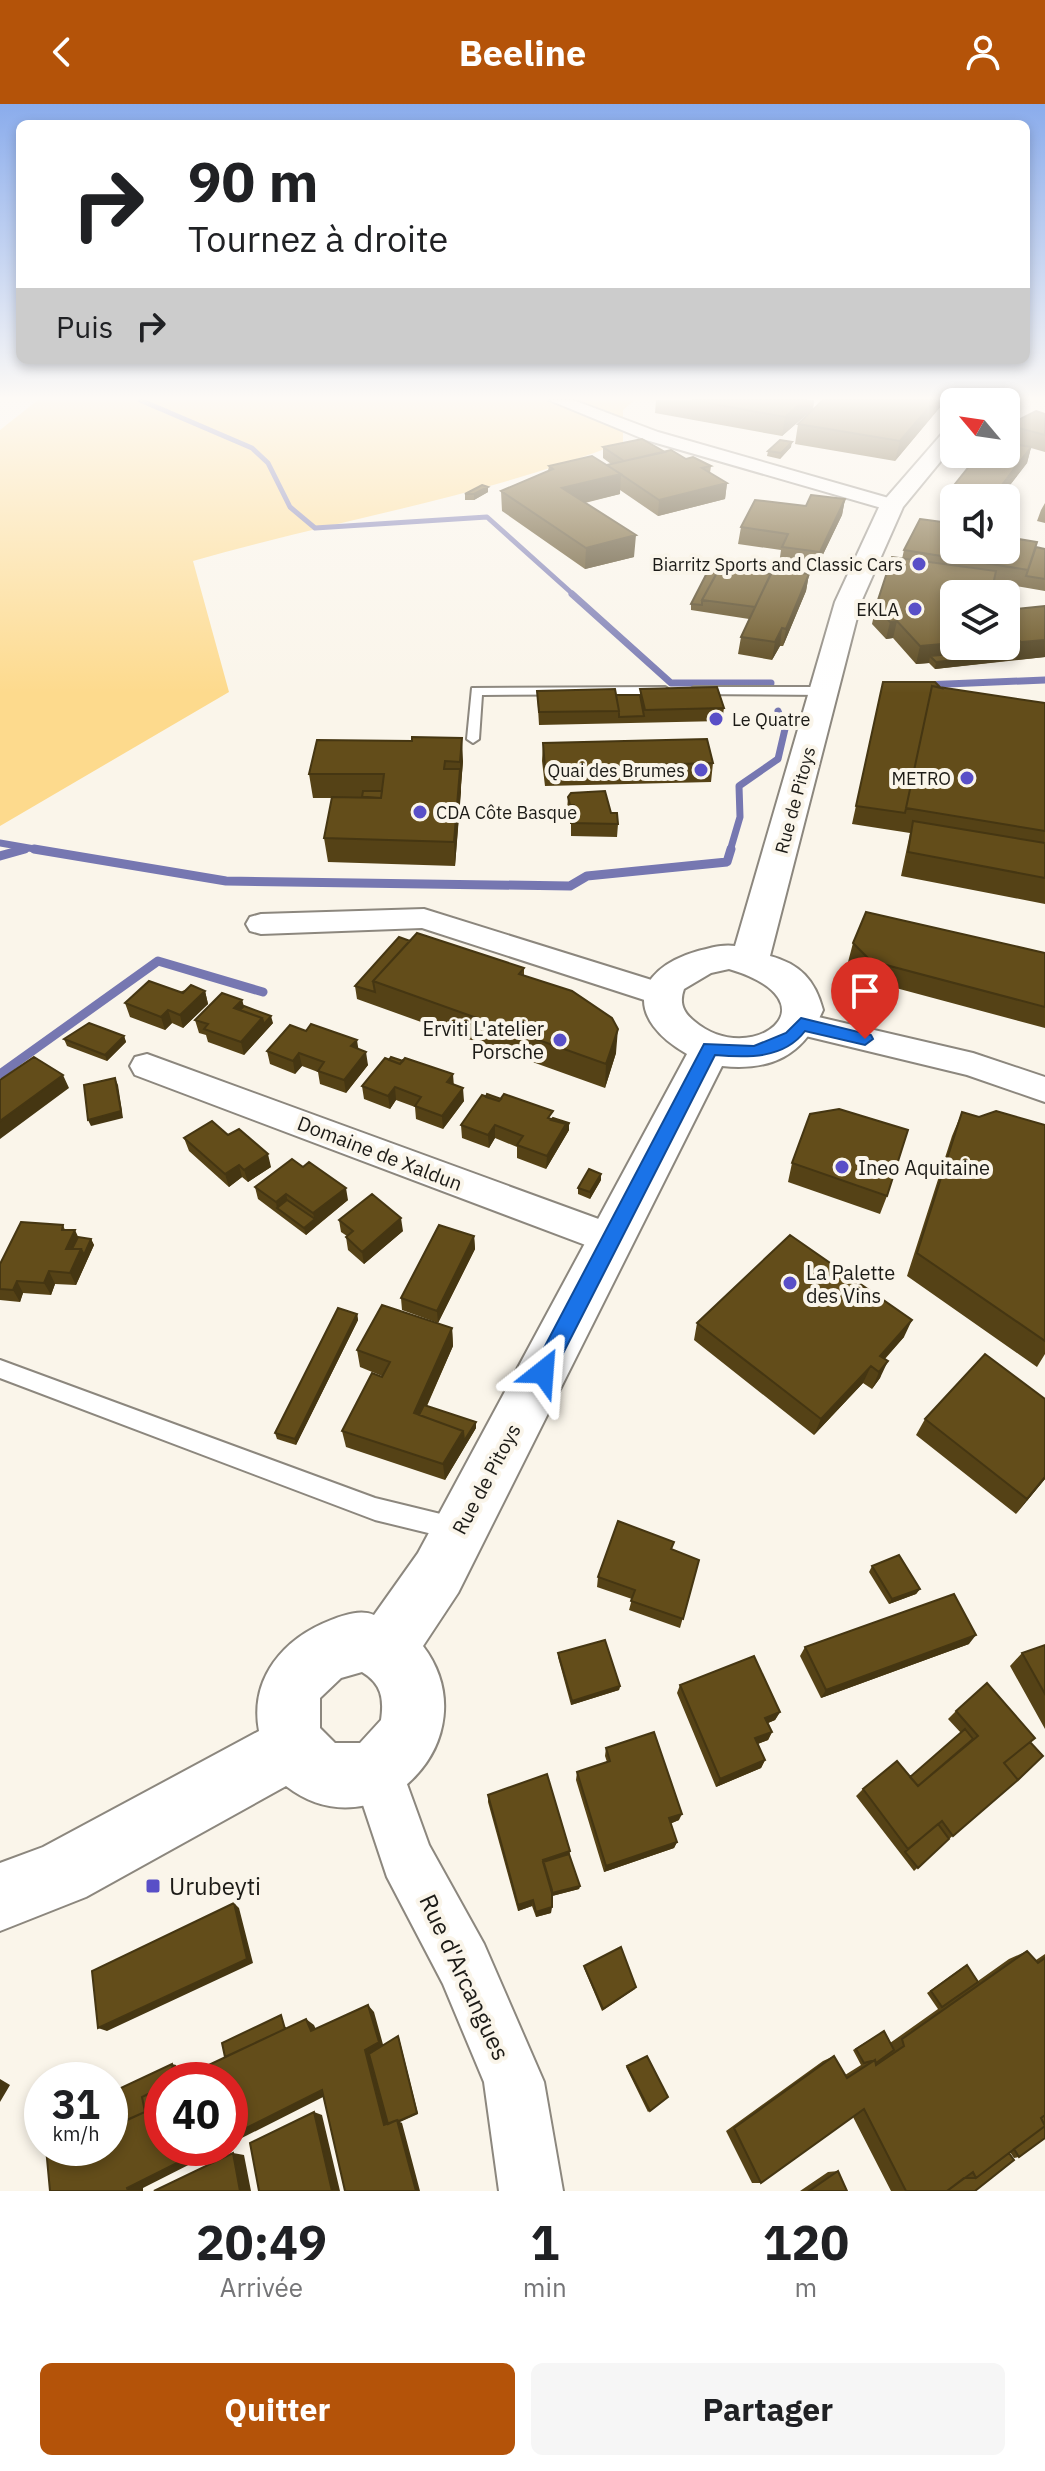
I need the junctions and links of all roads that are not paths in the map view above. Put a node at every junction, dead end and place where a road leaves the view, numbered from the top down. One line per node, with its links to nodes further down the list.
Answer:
1 (866, 497): 3 (street)
2 (898, 497): 3 (street, Rue de Pitoys)
3 (892, 505): 4 (street, Rue de Pitoys)
4 (826, 691): 5 (lane); 7 (street, Rue de Pitoys)
5 (473, 739)
6 (261, 924): 8 (street)
7 (750, 960): 8 (street); 9 (street)
8 (663, 995): 10 (street)
9 (801, 1024): 10 (street); 12 (street)
10 (710, 1049): 13 (street, Rue de Pitoys)
11 (147, 1066): 13 (street, Domaine de Xaldun)
12 (1045, 1090)
13 (612, 1240): 15 (street, Rue de Pitoys)
14 (0, 1369): 15 (lane)
15 (459, 1530): 16 (street, Rue de Pitoys)
16 (386, 1649): 17 (street); 18 (street)
17 (295, 1746): 18 (street); 19 (street)
18 (377, 1769): 20 (street, Rue d'Arcangues)
19 (0, 1897)
20 (531, 2191)

